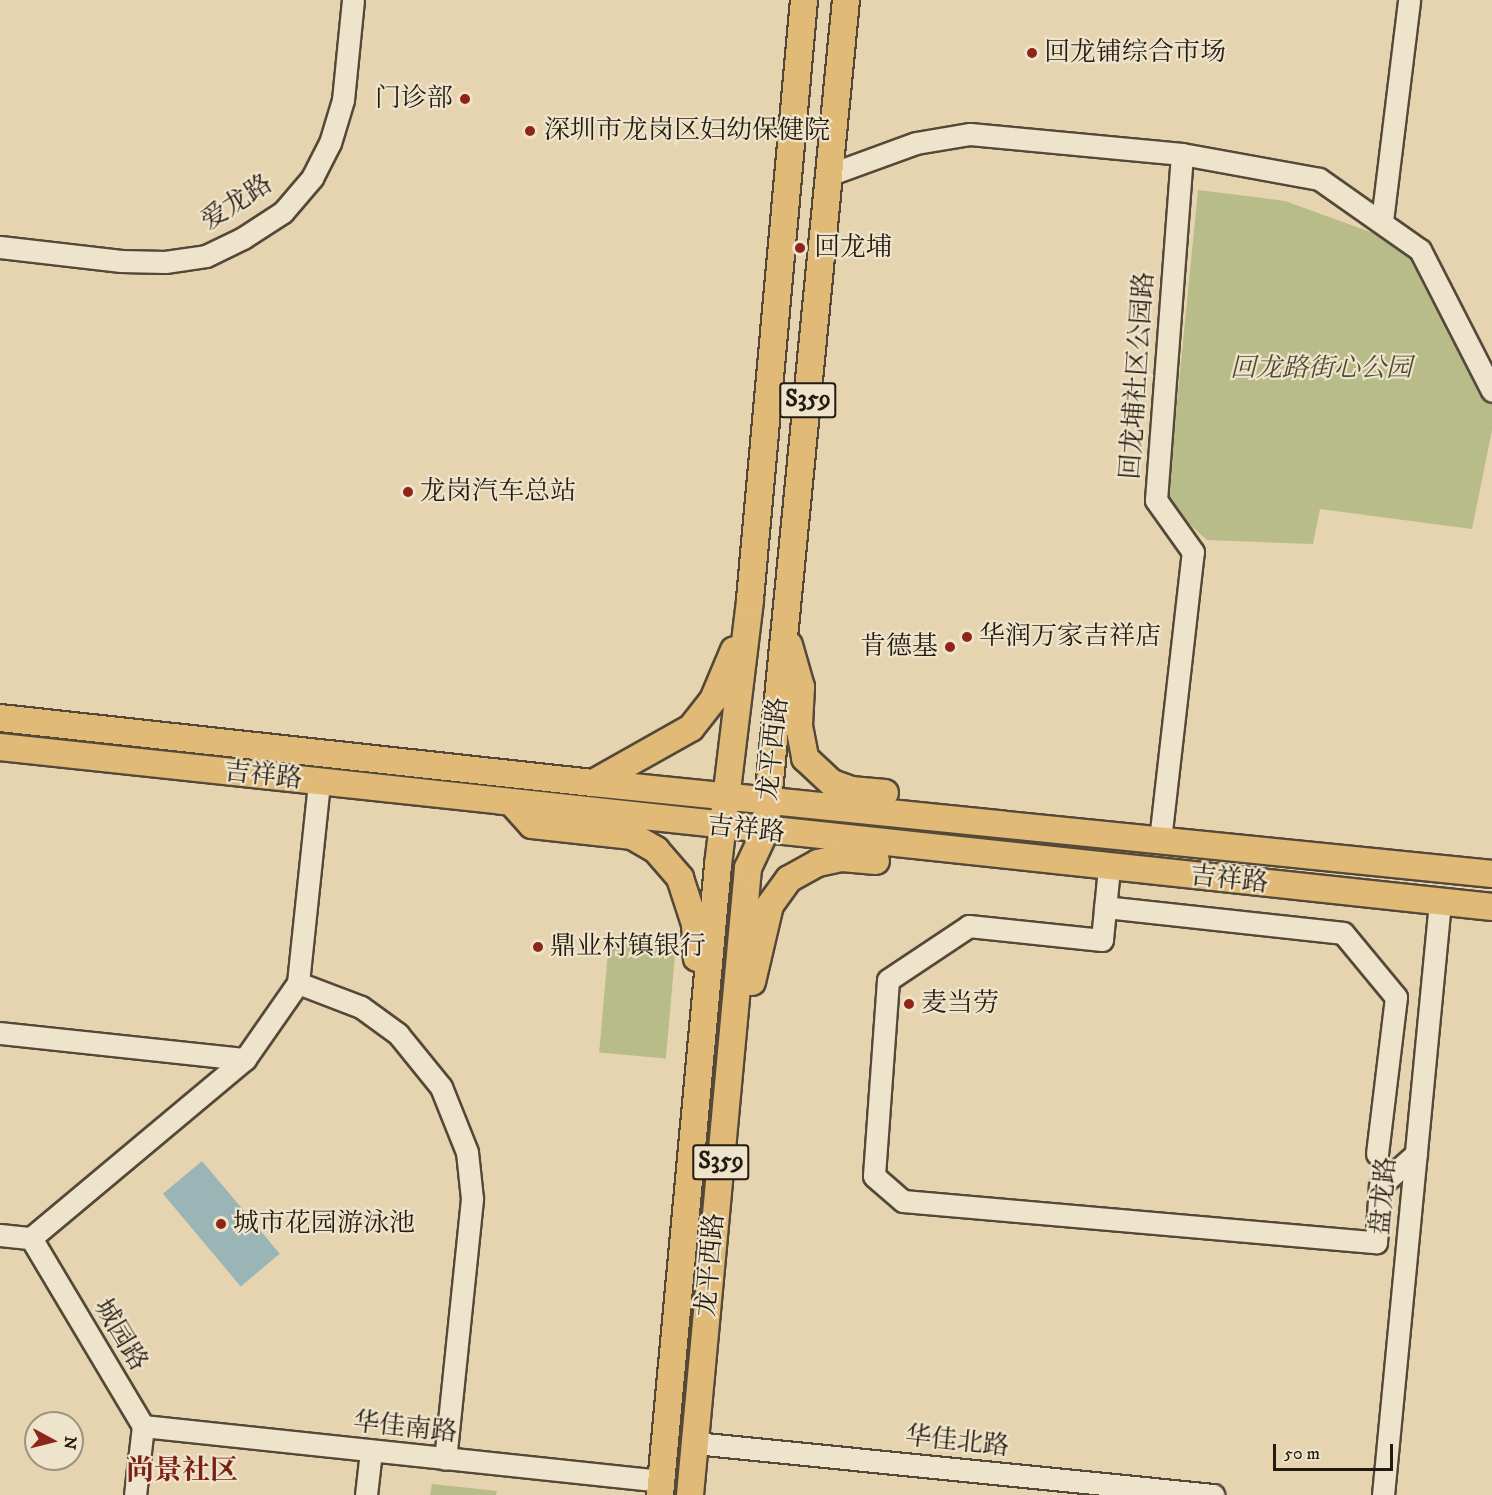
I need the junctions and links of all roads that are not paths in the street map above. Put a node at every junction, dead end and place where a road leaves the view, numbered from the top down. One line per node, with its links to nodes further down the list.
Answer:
1 (353, 0): 8 (street, 爱龙路)
2 (804, 0): 10 (main road, 龙平西路 / S359)
3 (846, 0): 6 (main road, 龙平西路 / S359)
4 (1409, 0): 7 (street)
5 (1182, 154): 6 (street); 7 (street); 22 (street, 回龙埔社区公园路)
6 (831, 174): 11 (main road, 龙平西路 / S359)
7 (1382, 221): 9 (street)
8 (0, 247)
9 (1492, 391)
10 (750, 599): 15 (main road); 16 (main road, 龙平西路 / S359)
11 (785, 636): 17 (main road, 龙平西路 / S359); 19 (main road)
12 (0, 718): 15 (main road, 吉祥路)
13 (0, 747): 14 (main road, 吉祥路)
14 (320, 783): 18 (main road, 吉祥路); 29 (street)
15 (593, 783): 16 (main road, 吉祥路)
16 (726, 794): 17 (main road, 吉祥路); 20 (main road, 龙平西路 / S359)
17 (769, 799): 19 (main road, 吉祥路); 21 (main road, 龙平西路 / S359)
18 (513, 804): 20 (main road, 吉祥路); 32 (main road)
19 (972, 820): 22 (main road, 吉祥路)
20 (723, 828): 21 (main road, 吉祥路); 32 (main road, 龙平西路 / S359)
21 (765, 832): 23 (main road, 吉祥路); 31 (main road, 龙平西路 / S359)
22 (1160, 840): 25 (main road, 吉祥路)
23 (970, 854): 24 (main road, 吉祥路); 31 (main road)
24 (1109, 868): 26 (main road, 吉祥路); 27 (street)
25 (1492, 874)
26 (1440, 902): 28 (main road, 吉祥路); 35 (street, 盘龙路)
27 (1105, 907): 34 (street); 35 (street)
28 (1492, 908)
29 (298, 983): 33 (street); 41 (street)
30 (0, 1033): 33 (street)
31 (732, 1033): 39 (main road, 龙平西路 / S359)
32 (702, 1036): 42 (main road, 龙平西路 / S359)
33 (244, 1059): 37 (street)
34 (1377, 1154)
35 (1416, 1154): 47 (street, 盘龙路)
36 (0, 1235): 37 (street)
37 (31, 1238): 38 (street, 城园路)
38 (143, 1426): 40 (street, 华佳南路); 43 (street)
39 (695, 1443): 45 (main road, 龙平西路 / S359); 46 (street, 华佳北路)
40 (371, 1451): 41 (street, 华佳南路); 44 (street)
41 (445, 1459): 42 (street, 华佳南路)
42 (661, 1488)
43 (135, 1495)
44 (366, 1495)
45 (690, 1495)
46 (1213, 1495)
47 (1383, 1495)

